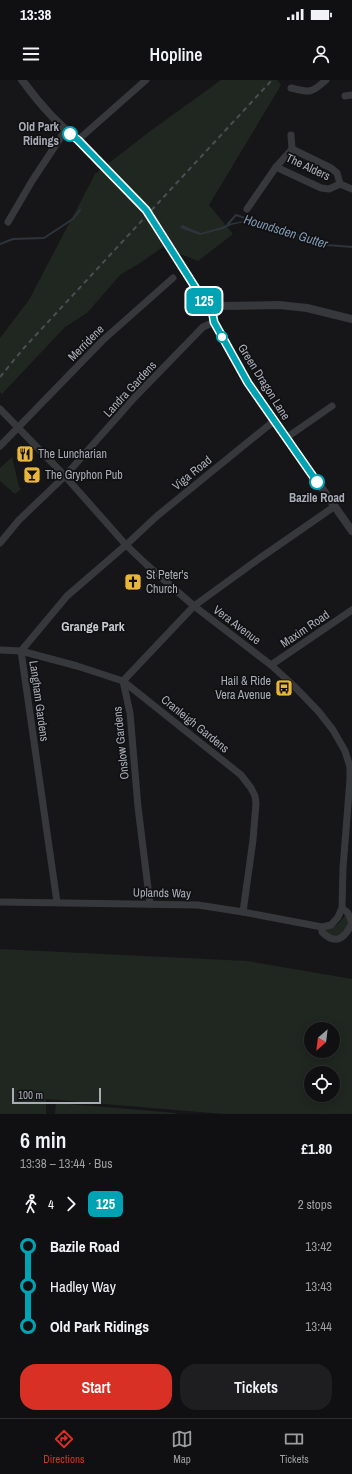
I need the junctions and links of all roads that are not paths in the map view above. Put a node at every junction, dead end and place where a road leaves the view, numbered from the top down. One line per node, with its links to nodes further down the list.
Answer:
1 (22, 80): 5 (street, Green Dragon Lane)
2 (146, 80): 7 (street)
3 (326, 80): 4 (street)
4 (291, 88)
5 (66, 131): 7 (street, Green Dragon Lane); 13 (street)
6 (291, 135): 8 (street)
7 (78, 140): 15 (street, Green Dragon Lane)
8 (292, 149): 9 (street, The Alders); 10 (street, The Alders)
9 (276, 167): 10 (street, The Alders); 12 (street)
10 (340, 184): 11 (street, The Alders)
11 (352, 190)
12 (247, 210)
13 (8, 222)
14 (174, 278): 21 (street, Merridene)
15 (212, 310): 16 (street); 17 (street, Green Dragon Lane)
16 (352, 319)
17 (214, 322): 20 (street, Green Dragon Lane); 24 (street, Landra Gardens)
18 (332, 406): 22 (street)
19 (0, 409): 21 (street, Vera Avenue)
20 (274, 421): 22 (street, Green Dragon Lane); 28 (street, Viga Road)
21 (18, 428): 23 (street, Merridene); 24 (street, Vera Avenue)
22 (286, 438): 25 (street, Green Dragon Lane)
23 (0, 446)
24 (65, 476): 27 (street, Landra Gardens); 28 (street, Vera Avenue)
25 (334, 506): 26 (street, Green Dragon Lane); 29 (street)
26 (352, 530)
27 (0, 543)
28 (126, 545): 29 (street, Vera Avenue); 32 (street, Langham Gardens)
29 (194, 606): 33 (street, Vera Avenue); 34 (street)
30 (352, 610): 33 (street, Maxim Road)
31 (0, 650): 32 (street, Cranleigh Gardens)
32 (21, 651): 34 (street, Cranleigh Gardens); 37 (street, Langham Gardens)
33 (271, 665): 35 (street, Vera Avenue)
34 (123, 681): 38 (street, Onslow Gardens); 40 (street, Cranleigh Gardens)
35 (351, 767): 39 (street, Vera Avenue)
36 (0, 902): 37 (street, Uplands Way)
37 (57, 902): 38 (street, Uplands Way)
38 (150, 904): 40 (street, Uplands Way)
39 (342, 908): 41 (street); 41 (street)
40 (243, 912): 41 (street, Uplands Way)
41 (322, 927)

